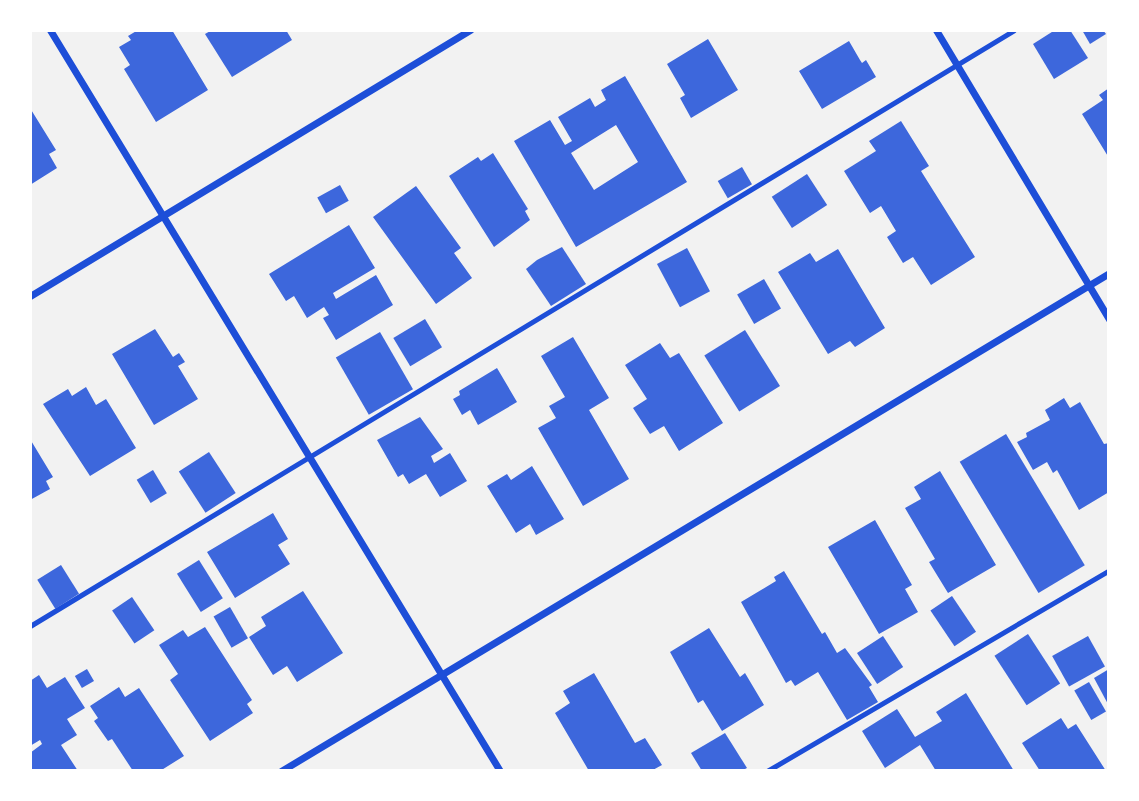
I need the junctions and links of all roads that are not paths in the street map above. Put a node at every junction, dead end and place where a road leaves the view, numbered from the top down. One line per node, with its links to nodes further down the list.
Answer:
1 (50, 30): 6 (street)
2 (470, 30): 6 (street)
3 (936, 30): 5 (street)
4 (1014, 30): 5 (lane)
5 (956, 64): 8 (street); 11 (lane)
6 (164, 217): 9 (street); 11 (street)
7 (1109, 273): 8 (street)
8 (1089, 285): 10 (street); 14 (street)
9 (30, 296)
10 (1109, 319)
11 (310, 457): 13 (lane); 14 (street)
12 (1109, 570): 17 (lane)
13 (30, 626)
14 (442, 675): 15 (street); 16 (street)
15 (281, 771)
16 (500, 771)
17 (767, 771)

